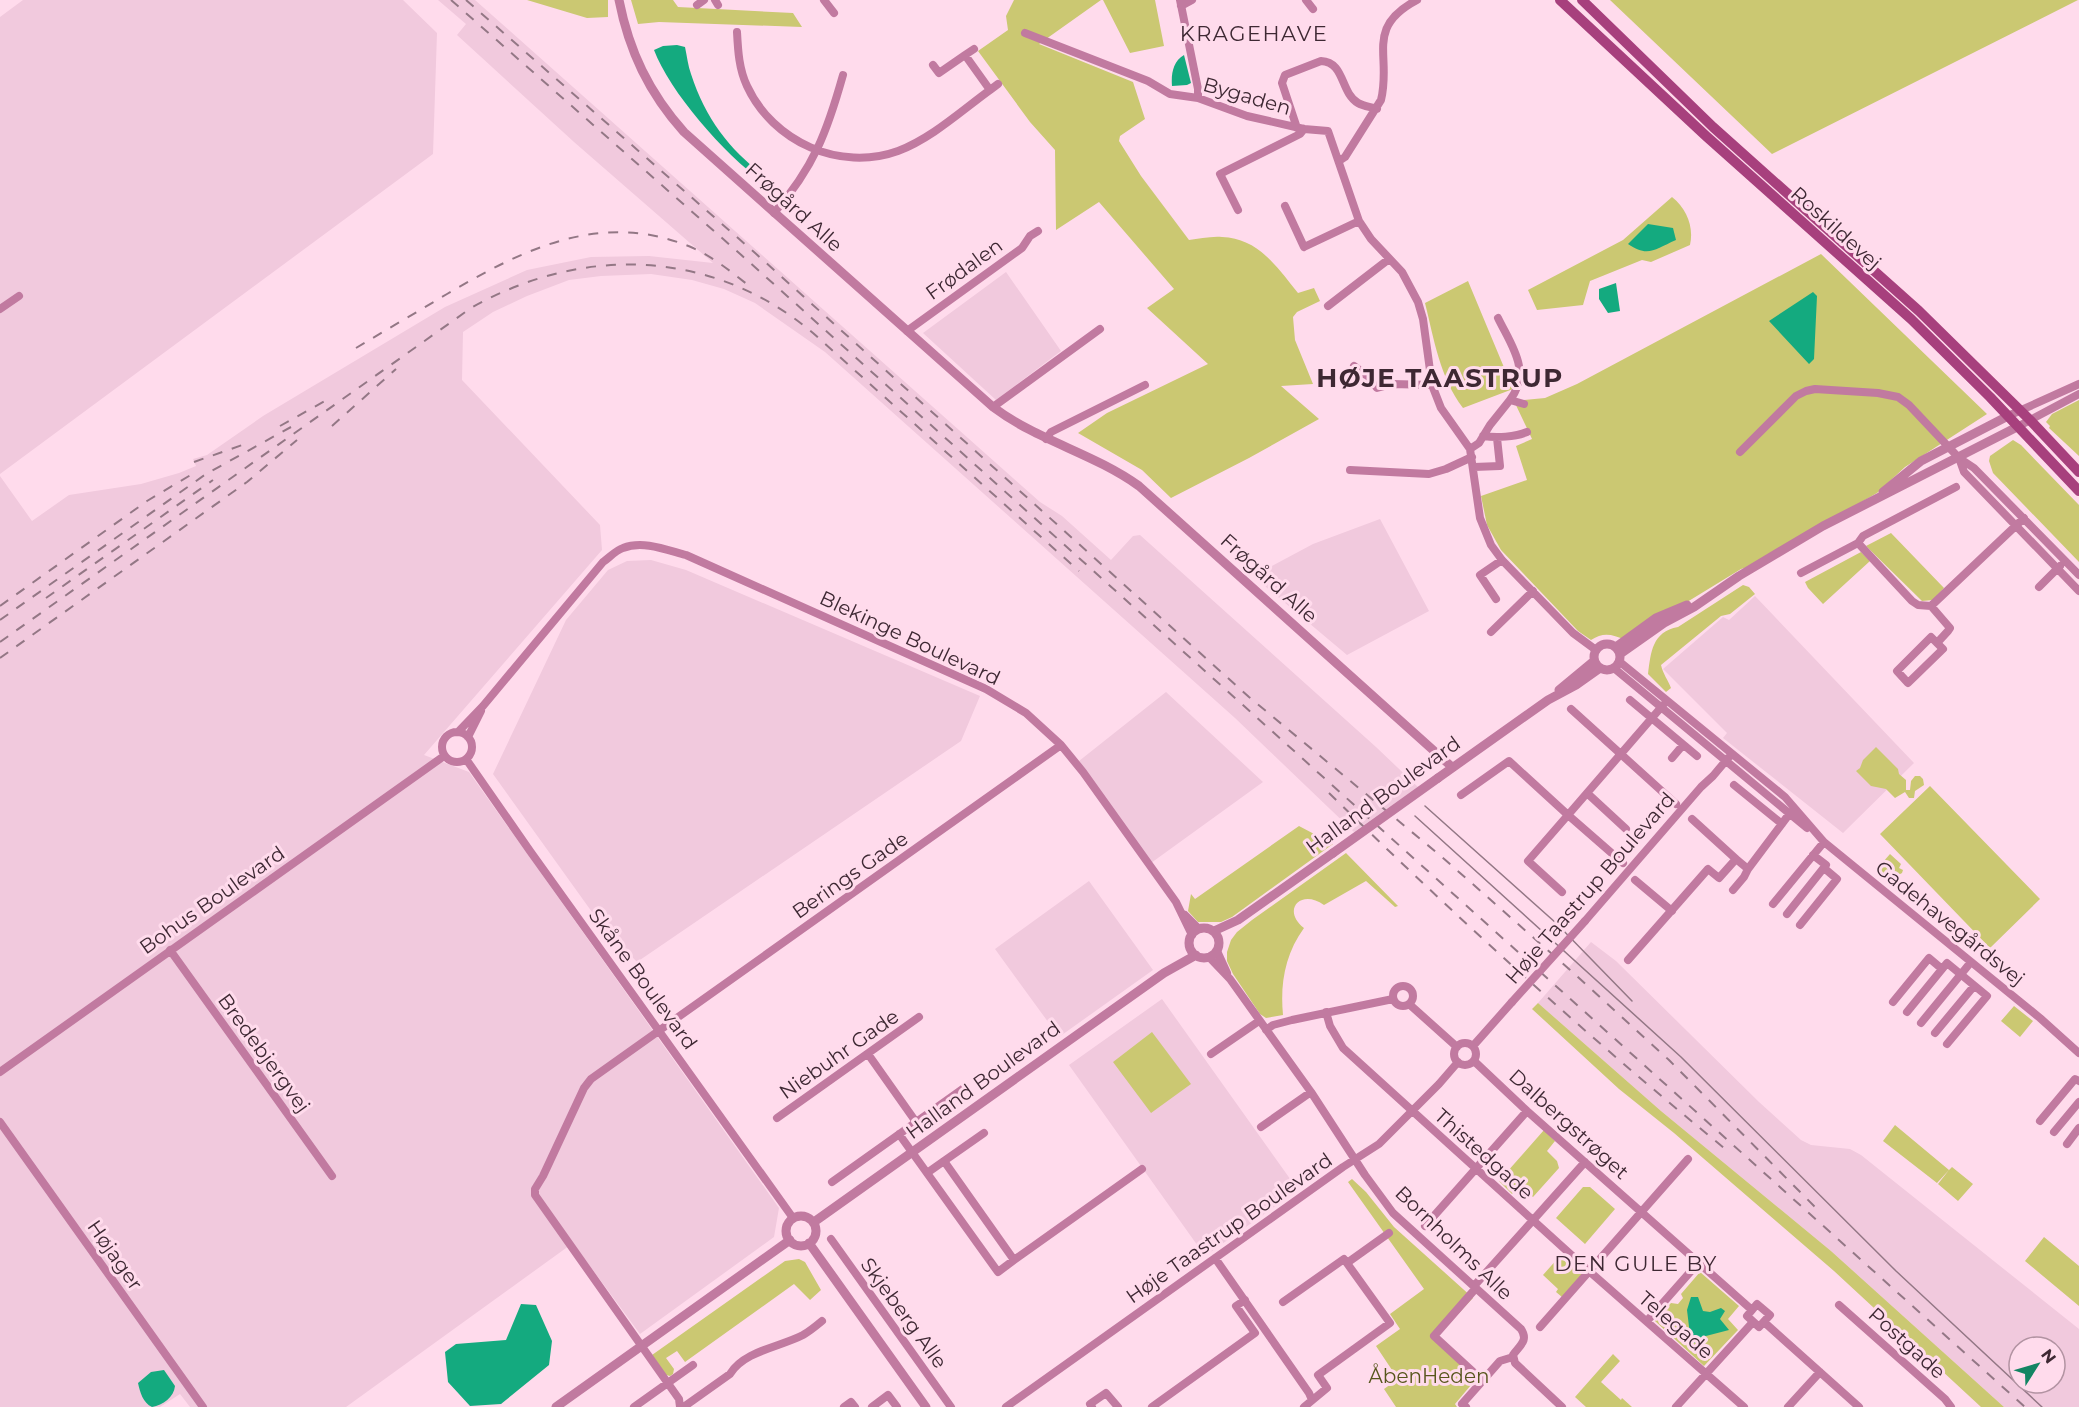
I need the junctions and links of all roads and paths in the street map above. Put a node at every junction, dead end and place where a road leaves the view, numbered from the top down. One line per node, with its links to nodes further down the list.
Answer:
1 (619, 0): 26 (street, Frøgård Alle)
2 (824, 0): 10 (street)
3 (1192, 0): 8 (street)
4 (1306, 0): 9 (street)
5 (1417, 0): 20 (street)
6 (1560, 0): 45 (main road, Roskildevej)
7 (1582, 0): 44 (main road, Roskildevej)
8 (1180, 3): 19 (street)
9 (1313, 9)
10 (834, 13)
11 (737, 32): 22 (street)
12 (1025, 33): 19 (street, Bygaden)
13 (974, 49): 14 (street)
14 (965, 55): 15 (street); 18 (street)
15 (933, 64)
16 (843, 75): 22 (street)
17 (998, 84): 18 (street)
18 (990, 90): 22 (street)
19 (1198, 98): 21 (street, Bygaden)
20 (1377, 109): 21 (street); 23 (street)
21 (1301, 129): 23 (street, Bygaden); 25 (street)
22 (818, 151): 26 (street)
23 (1339, 160): 27 (street, Bygaden)
24 (1285, 206): 27 (street)
25 (1238, 210)
26 (774, 213): 35 (street, Frøgård Alle)
27 (1359, 221): 29 (street, Bygaden)
28 (1038, 231): 35 (street, Frødalen)
29 (1389, 259): 31 (street); 39 (street, Bygaden)
30 (19, 296): 32 (street)
31 (1328, 306)
32 (0, 309)
33 (1498, 318): 41 (street)
34 (1100, 329): 43 (street)
35 (907, 331): 43 (street, Frøgård Alle)
36 (1354, 366): 39 (street)
37 (2079, 384): 44 (street)
38 (1145, 385): 51 (street)
39 (1432, 385): 54 (street, Bygaden)
40 (2079, 394): 46 (street)
41 (1510, 400): 42 (street); 49 (street)
42 (1524, 404)
43 (993, 407): 51 (street, Frøgård Alle)
44 (2020, 410): 45 (street); 46 (main road, Roskildevej)
45 (2008, 416): 47 (main road, Roskildevej); 52 (street)
46 (2030, 420): 47 (street); 58 (main road, Roskildevej)
47 (2019, 426): 55 (street); 60 (main road, Roskildevej)
48 (1527, 432): 50 (street)
49 (1483, 436): 50 (street); 54 (street)
50 (1497, 438): 56 (street)
51 (1046, 439): 96 (street, Frøgård Alle)
52 (1948, 446): 53 (street); 55 (street); 61 (street)
53 (1740, 452)
54 (1471, 453): 56 (street, Bygaden); 57 (street)
55 (1959, 458): 61 (street); 62 (street); 63 (street)
56 (1474, 467): 65 (street, Bygaden)
57 (1350, 470)
58 (2079, 472)
59 (1956, 487): 64 (street)
60 (2079, 491)
61 (1877, 498): 78 (street)
62 (2024, 518): 63 (street); 66 (street)
63 (2016, 525): 67 (street); 74 (street)
64 (1858, 543): 68 (street); 74 (street)
65 (1502, 560): 71 (street, Bygaden); 73 (street)
66 (2065, 561): 67 (street); 69 (street)
67 (2057, 568): 70 (street); 72 (street)
68 (1801, 573)
69 (2079, 576)
70 (2039, 587)
71 (1533, 591): 75 (street); 77 (street, Bygaden)
72 (2079, 591)
73 (1496, 599)
74 (1931, 606): 76 (street)
75 (1491, 632)
76 (1937, 643): 76 (street)
77 (1596, 650): 78 (street); 79 (street)
78 (1618, 658): 79 (street); 81 (street, Gadehavegårdsvej)
79 (1597, 664): 96 (street, Halland Boulevard)
80 (1630, 700): 84 (street)
81 (1664, 704): 84 (street); 89 (street, Gadehavegårdsvej); 95 (street, Gadehavegårdsvej)
82 (483, 706): 85 (street); 86 (street); 87 (street, Blekinge Boulevard)
83 (1571, 710): 90 (street)
84 (1651, 718): 88 (street); 90 (street)
85 (458, 732): 86 (street); 91 (street)
86 (468, 737): 94 (street)
87 (1061, 745): 119 (street, Blekinge Boulevard); 138 (street, Berings Gade)
88 (1683, 745): 92 (street); 93 (street)
89 (1732, 753): 95 (street, Høje Taastrup Boulevard); 106 (street, Gadehavegårdsvej)
90 (1621, 755): 98 (street); 100 (street)
91 (444, 756): 94 (street); 121 (street, Bohus Boulevard)
92 (1697, 756)
93 (1672, 758)
94 (466, 759): 138 (street, Skåne Boulevard)
95 (1726, 760): 101 (street, Gadehavegårdsvej); 142 (street, Høje Taastrup Boulevard, bridge)
96 (1452, 768): 120 (street, Halland Boulevard, bridge)
97 (1734, 785): 104 (street)
98 (1587, 793): 102 (street); 105 (street)
99 (1461, 795): 102 (street)
100 (1676, 804)
101 (1790, 813): 104 (street); 106 (street, Gadehavegårdsvej)
102 (1568, 815): 109 (street); 114 (street)
103 (1692, 819): 108 (street)
104 (1782, 824): 111 (street)
105 (1626, 829)
106 (1824, 842): 107 (street); 125 (street, Gadehavegårdsvej)
107 (1813, 855): 110 (street); 115 (street)
108 (1736, 859): 111 (street); 116 (street)
109 (1623, 863)
110 (1824, 868): 117 (street); 118 (street)
111 (1748, 869): 113 (street)
112 (1635, 880): 116 (street)
113 (1733, 890)
114 (1562, 892)
115 (1773, 904)
116 (1672, 911): 124 (street)
117 (1786, 914)
118 (1800, 925)
119 (1195, 932): 120 (street); 122 (street)
120 (1217, 936): 123 (street)
121 (170, 950): 150 (street, Bohus Boulevard); 175 (street, Bredebjergvej)
122 (1193, 952): 123 (street); 167 (street, Halland Boulevard)
123 (1213, 954): 135 (street, Bornholms Alle)
124 (1628, 960)
125 (1971, 962): 127 (street); 139 (street, Gadehavegårdsvej)
126 (1942, 969): 127 (street); 130 (street); 133 (street)
127 (1960, 975): 128 (street); 136 (street)
128 (1974, 986): 140 (street); 141 (street)
129 (1393, 999): 131 (street); 131 (street); 132 (street)
130 (1893, 1002)
131 (1409, 1004): 143 (street)
132 (1326, 1012): 137 (street); 155 (street, Thistedgade)
133 (1907, 1012)
134 (920, 1017): 146 (street, Niebuhr Gade)
135 (1259, 1021): 137 (street, Bornholms Alle); 147 (street)
136 (1921, 1023)
137 (1266, 1030): 153 (street, Bornholms Alle)
138 (658, 1031): 178 (street, Skåne Boulevard); 201 (street, Berings Gade)
139 (2055, 1031): 144 (street, Gadehavegårdsvej); 145 (street, Gadehavegårdsvej)
140 (1935, 1033)
141 (1947, 1044)
142 (1473, 1046): 143 (street); 148 (street)
143 (1457, 1047): 149 (street)
144 (2079, 1047)
145 (2079, 1053)
146 (868, 1054): 157 (street, Niebuhr Gade); 160 (street)
147 (1211, 1054)
148 (1474, 1061): 149 (street); 156 (street, Dalbergstrøget)
149 (1458, 1062): 155 (street, Høje Taastrup Boulevard)
150 (0, 1072)
151 (2079, 1081): 158 (street)
152 (964, 1088): 160 (street)
153 (1311, 1092): 161 (street); 169 (street, Bornholms Alle)
154 (2079, 1102): 163 (street)
155 (1413, 1111): 169 (street, Høje Taastrup Boulevard); 173 (street, Thistedgade)
156 (1527, 1111): 171 (street, Dalbergstrøget); 173 (street)
157 (777, 1118)
158 (2040, 1121)
159 (0, 1122): 209 (street, Højager)
160 (916, 1122): 165 (street)
161 (1261, 1127)
162 (2079, 1128): 166 (street)
163 (2054, 1132)
164 (984, 1133): 170 (street)
165 (899, 1134): 167 (street); 176 (street)
166 (2067, 1144)
167 (912, 1153): 174 (street); 180 (street, Halland Boulevard)
168 (1688, 1159): 177 (street)
169 (1356, 1160): 186 (street, Høje Taastrup Boulevard); 191 (street, Bornholms Alle)
170 (944, 1161): 174 (street); 187 (street)
171 (1585, 1162): 177 (street, Dalbergstrøget); 179 (street)
172 (1142, 1169): 187 (street)
173 (1476, 1169): 179 (street, Thistedgade); 181 (street)
174 (927, 1173): 187 (street)
175 (332, 1176)
176 (831, 1182)
177 (1642, 1211): 188 (street, Dalbergstrøget); 190 (street)
178 (793, 1218): 180 (street); 184 (street)
179 (1533, 1220): 190 (street, Telegade); 191 (street)
180 (814, 1222): 185 (street)
181 (1425, 1226)
182 (1389, 1233): 189 (street)
183 (831, 1239): 218 (street, Skjeberg Alle)
184 (790, 1240): 185 (street); 201 (street)
185 (809, 1243): 217 (street)
186 (1215, 1258): 192 (street); 219 (street, Høje Taastrup Boulevard)
187 (1014, 1260)
188 (1699, 1262): 195 (street, Dalbergstrøget); 197 (street)
189 (1347, 1263): 193 (street); 208 (street)
190 (1589, 1271): 197 (street, Telegade); 200 (street)
191 (1475, 1287): 202 (street, Bornholms Alle); 206 (street)
192 (1245, 1300): 208 (street); 222 (street)
193 (1283, 1302)
194 (1839, 1305): 230 (street, Postgade)
195 (1752, 1310): 198 (street); 199 (street, Dalbergstrøget)
196 (822, 1321): 212 (street)
197 (1647, 1321): 205 (street, Telegade)
198 (1753, 1322): 199 (street); 205 (street)
199 (1764, 1322): 204 (street)
200 (1540, 1327)
201 (641, 1345): 207 (street); 210 (street)
202 (1513, 1357): 206 (street); 225 (street)
203 (693, 1365): 207 (street)
204 (1820, 1372): 228 (street); 229 (street)
205 (1707, 1374): 226 (street); 227 (street, Telegade)
206 (1483, 1381): 224 (street)
207 (668, 1383): 211 (street); 212 (street)
208 (1312, 1400): 223 (street)
209 (203, 1407)
210 (556, 1407)
211 (634, 1407)
212 (680, 1407)
213 (844, 1407): 214 (street)
214 (855, 1407)
215 (872, 1407): 216 (street)
216 (897, 1407)
217 (926, 1407)
218 (951, 1407)
219 (1006, 1407)
220 (1092, 1407): 221 (street)
221 (1118, 1407)
222 (1152, 1407)
223 (1304, 1407)
224 (1466, 1407)
225 (1562, 1407)
226 (1676, 1407)
227 (1744, 1407)
228 (1788, 1407)
229 (1859, 1407)
230 (1950, 1407)

